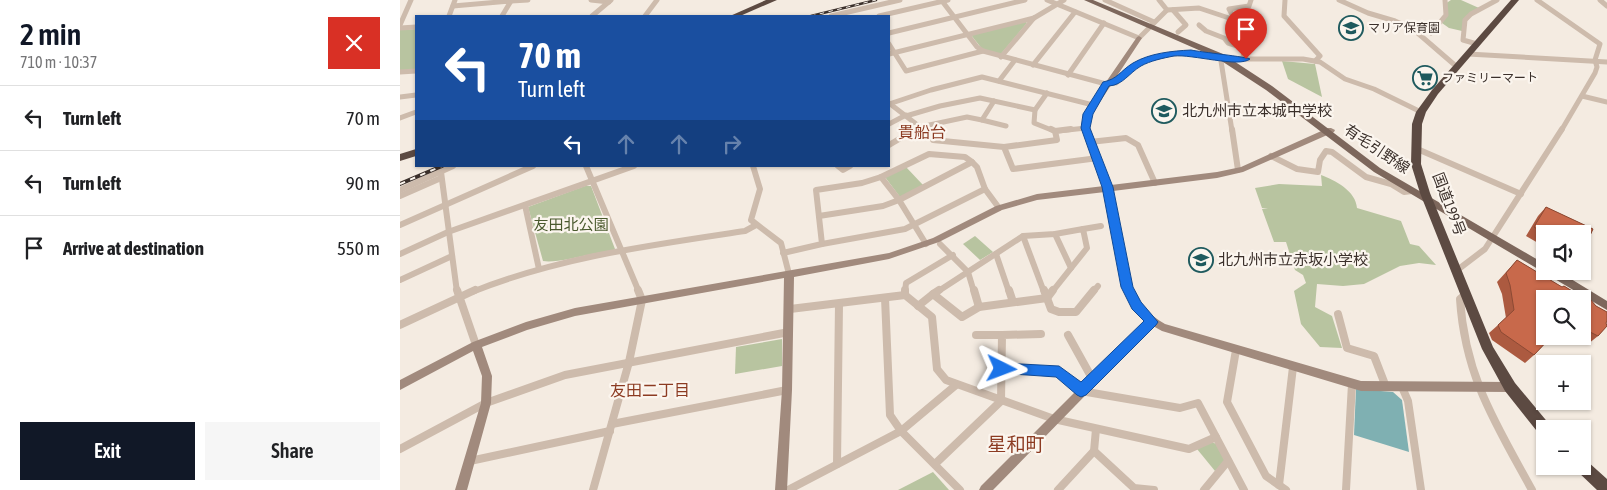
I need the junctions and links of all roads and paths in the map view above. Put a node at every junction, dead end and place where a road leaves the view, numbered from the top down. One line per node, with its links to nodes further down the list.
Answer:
1 (410, 0): 48 (street)
2 (455, 0): 30 (street)
3 (528, 0): 28 (street)
4 (591, 0): 26 (street)
5 (657, 0): 37 (street)
6 (773, 0): 38 (highway)
7 (781, 0): 39 (highway)
8 (900, 0): 40 (street)
9 (948, 0): 27 (street)
10 (1025, 0): 42 (street)
11 (1047, 0): 29 (street)
12 (1064, 0): 29 (street)
13 (1087, 0): 46 (main road, 有毛引野線)
14 (1097, 0): 46 (main road, 有毛引野線)
15 (1104, 0): 46 (street)
16 (1160, 0): 32 (street)
17 (1251, 0): 44 (street)
18 (1285, 0): 65 (street)
19 (1340, 0): 68 (street)
20 (1445, 0): 52 (street)
21 (1497, 0): 55 (street)
22 (1515, 0): 55 (highway, 国道199号)
23 (1537, 0): 64 (street)
24 (1600, 0): 31 (street)
25 (491, 1): 28 (street); 30 (street)
26 (610, 1): 36 (street)
27 (942, 1): 41 (street); 42 (street)
28 (511, 2): 35 (street)
29 (1057, 4): 33 (street); 43 (street)
30 (453, 6): 34 (street)
31 (1607, 6)
32 (1170, 10): 44 (street); 46 (street); 50 (street)
33 (1075, 12): 45 (street); 67 (street)
34 (449, 15)
35 (503, 15)
36 (593, 15)
37 (646, 15)
38 (736, 15)
39 (745, 15)
40 (835, 15)
41 (883, 15)
42 (954, 17): 51 (street); 53 (street)
43 (1034, 18): 53 (street); 60 (street)
44 (1234, 20): 56 (street)
45 (1104, 24): 54 (street); 71 (street)
46 (1152, 24): 50 (main road, 有毛引野線); 54 (street); 61 (main road, 有毛引野線)
47 (1199, 25): 56 (street)
48 (400, 26): 49 (street)
49 (415, 27)
50 (1178, 32): 61 (main road, 有毛引野線)
51 (890, 33)
52 (1431, 33)
53 (967, 34): 57 (street); 58 (street)
54 (1139, 38): 73 (street)
55 (1477, 44): 59 (highway, 国道199号)
56 (1244, 48): 62 (street)
57 (983, 51): 58 (street); 60 (street)
58 (892, 53)
59 (1468, 54): 64 (street); 68 (highway, 国道199号)
60 (1001, 57): 63 (street)
61 (1228, 59): 62 (street); 73 (street); 95 (main road, 有毛引野線); 112 (street)
62 (1244, 59): 65 (street)
63 (1015, 60): 67 (street); 72 (street)
64 (1595, 60): 66 (street); 77 (street)
65 (1315, 61): 85 (street)
66 (1607, 62)
67 (1033, 65): 71 (street)
68 (1457, 67): 85 (highway, 国道199号)
69 (415, 71): 70 (street)
70 (400, 72)
71 (1068, 75): 73 (street)
72 (999, 81): 74 (street); 80 (street)
73 (1106, 84): 82 (street)
74 (1048, 93): 82 (street); 83 (street)
75 (415, 95): 76 (street)
76 (400, 96)
77 (1582, 96): 79 (street); 121 (street)
78 (994, 101): 83 (street); 86 (street); 88 (street)
79 (1607, 102)
80 (890, 103)
81 (890, 104): 86 (street)
82 (1093, 105): 93 (street)
83 (1034, 110): 94 (street)
84 (415, 112): 87 (street)
85 (1421, 112): 100 (highway, 国道199号)
86 (906, 116): 89 (street); 91 (street)
87 (400, 118)
88 (982, 120): 90 (street); 92 (street)
89 (890, 124)
90 (1006, 126)
91 (920, 127): 92 (street); 97 (street)
92 (927, 127): 98 (street)
93 (1086, 128): 94 (street); 96 (street)
94 (1055, 131): 98 (street)
95 (1329, 132): 103 (street); 120 (main road, 有毛引野線); 123 (main road, 有毛引野線)
96 (1090, 142): 105 (street); 116 (street)
97 (890, 144)
98 (1004, 146): 105 (street)
99 (415, 147): 102 (highway)
100 (1415, 148): 121 (street); 123 (highway, 国道199号)
101 (415, 152): 104 (highway)
102 (400, 154)
103 (1271, 156): 112 (street); 120 (street)
104 (400, 158)
105 (1098, 158): 117 (street)
106 (972, 162): 114 (street); 118 (street); 124 (street)
107 (453, 167): 113 (street)
108 (531, 167): 125 (street)
109 (586, 167): 115 (street)
110 (631, 167): 115 (street)
111 (753, 167): 130 (street)
112 (1238, 170): 116 (street)
113 (441, 175): 119 (street); 122 (street); 125 (street)
114 (881, 177): 124 (street); 128 (street)
115 (592, 181): 126 (street); 141 (street)
116 (1155, 182): 117 (street)
117 (1108, 187): 127 (street); 173 (street)
118 (985, 189): 127 (street); 131 (street)
119 (400, 190)
120 (1412, 191): 123 (main road, 有毛引野線)
121 (1521, 194): 137 (street)
122 (400, 196)
123 (1427, 197): 137 (main road, 有毛引野線); 151 (highway, 国道199号)
124 (899, 200): 128 (street); 131 (street)
125 (445, 205): 129 (street); 134 (street)
126 (525, 205): 134 (street); 149 (street)
127 (999, 208): 139 (street)
128 (819, 216): 138 (street)
129 (400, 224)
130 (756, 225): 141 (street); 142 (street)
131 (914, 225): 138 (street); 139 (street)
132 (1101, 226): 133 (street)
133 (1083, 229): 135 (street); 150 (street)
134 (448, 232): 143 (street); 146 (street)
135 (1056, 234): 136 (street); 150 (street)
136 (1023, 236): 145 (street); 163 (street)
137 (1493, 236): 147 (main road, 有毛引野線); 148 (main road, 有毛引野線); 151 (street)
138 (822, 244): 142 (street)
139 (926, 244): 153 (street)
140 (940, 244): 144 (street)
141 (621, 251): 149 (street); 164 (street)
142 (783, 253): 153 (street)
143 (400, 254)
144 (953, 254): 152 (street); 160 (street)
145 (996, 254): 152 (street); 166 (street)
146 (452, 256): 154 (street); 161 (street)
147 (1536, 259)
148 (1536, 263)
149 (539, 268): 161 (street)
150 (1071, 268): 163 (street)
151 (1456, 271): 159 (highway, 国道199号)
152 (968, 272): 158 (street); 170 (street)
153 (789, 274): 164 (street); 171 (street)
154 (400, 280)
155 (1564, 280): 169 (main road)
156 (1573, 280): 165 (main road)
157 (1098, 286): 163 (street)
158 (933, 294): 168 (street); 170 (street)
159 (1466, 294): 189 (street); 190 (highway, 国道199号)
160 (905, 295): 162 (street); 168 (street)
161 (458, 297): 174 (street); 180 (street)
162 (885, 298): 167 (street); 201 (street)
163 (1047, 298): 166 (street)
164 (642, 300): 180 (street); 182 (street)
165 (1607, 300)
166 (1013, 302): 170 (street)
167 (839, 304): 171 (street); 207 (street)
168 (918, 306): 188 (street)
169 (1607, 306)
170 (979, 307)
171 (790, 309): 175 (street)
172 (1338, 314): 191 (street)
173 (1152, 322): 181 (street); 185 (street)
174 (400, 324)
175 (789, 332): 182 (street); 193 (street)
176 (1041, 334): 178 (street)
177 (976, 335): 178 (street)
178 (1002, 335): 184 (street)
179 (1068, 335): 185 (street)
180 (476, 346): 187 (street); 196 (street)
181 (1236, 350): 183 (street); 210 (street)
182 (629, 362): 196 (street); 199 (street)
183 (1293, 367): 186 (street); 210 (street)
184 (1002, 369): 194 (street); 195 (street)
185 (1093, 380): 194 (street)
186 (1352, 384): 191 (street); 224 (street)
187 (400, 385)
188 (956, 385): 195 (street); 201 (street)
189 (1477, 386): 190 (street); 192 (street); 226 (street)
190 (1510, 387): 198 (highway, 国道199号)
191 (1386, 388): 192 (street)
192 (1402, 388): 225 (street)
193 (787, 390): 199 (street); 215 (street)
194 (1081, 391): 197 (street); 202 (street)
195 (1001, 401): 197 (street); 208 (street)
196 (486, 403): 203 (street); 205 (street)
197 (1054, 419): 200 (street); 218 (street)
198 (1537, 420)
199 (611, 428): 205 (street); 214 (street)
200 (1096, 429): 202 (street); 204 (street)
201 (900, 431): 207 (street); 208 (street)
202 (1216, 438): 206 (street)
203 (400, 449)
204 (1094, 451): 211 (street); 219 (street)
205 (470, 461): 213 (street)
206 (1228, 461): 221 (street); 222 (street)
207 (837, 464): 216 (street)
208 (935, 464): 217 (street)
209 (1591, 474): 212 (highway)
210 (1279, 485): 223 (street)
211 (1132, 489): 220 (street)
212 (1607, 489)
213 (461, 490)
214 (593, 490)
215 (781, 490)
216 (788, 490)
217 (960, 490)
218 (985, 490)
219 (1058, 490)
220 (1154, 490)
221 (1204, 490)
222 (1244, 490)
223 (1286, 490)
224 (1346, 490)
225 (1422, 490)
226 (1532, 490)

